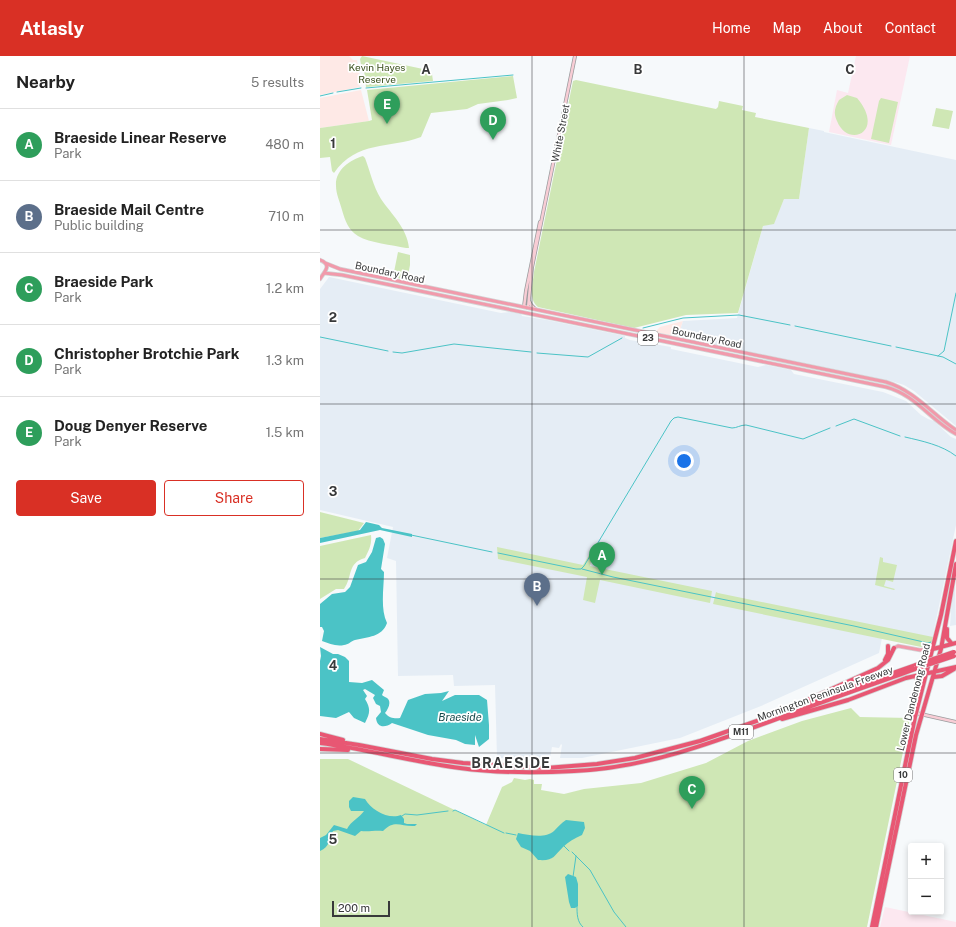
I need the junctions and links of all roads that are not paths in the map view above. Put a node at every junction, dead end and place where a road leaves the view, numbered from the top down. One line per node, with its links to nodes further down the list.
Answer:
1 (575, 56): 2 (main road, White Street)
2 (544, 210): 7 (main road, White Street); 8 (main road, White Street)
3 (320, 260): 4 (main road, 23)
4 (325, 262): 5 (main road); 8 (main road, Boundary Road / 23)
5 (322, 274): 6 (main road); 11 (main road, Boundary Road / 23)
6 (320, 279)
7 (528, 298): 8 (main road, White Street); 9 (main road)
8 (526, 308): 9 (main road, Boundary Road / 23)
9 (536, 310): 10 (main road, Boundary Road / 23)
10 (654, 335): 11 (main road); 12 (main road, Boundary Road / 23)
11 (670, 343): 13 (main road, Boundary Road / 23)
12 (956, 430)
13 (956, 434)
14 (956, 541): 22 (highway, Lower Dandenong Road / 10)
15 (956, 564): 16 (highway, Lower Dandenong Road / 10)
16 (949, 603): 17 (highway, Lower Dandenong Road / 10); 22 (highway)
17 (948, 609): 18 (highway); 21 (highway, Lower Dandenong Road / 10)
18 (954, 644): 21 (highway)
19 (888, 646): 24 (highway)
20 (896, 647): 22 (main road); 24 (highway)
21 (941, 647): 22 (highway); 27 (highway, Lower Dandenong Road / 10)
22 (933, 650): 28 (highway, Lower Dandenong Road / 10)
23 (955, 654): 25 (highway, Mornington Peninsula Freeway / M11, bridge)
24 (882, 666): 33 (highway)
25 (916, 667): 33 (highway, Mornington Peninsula Freeway / M11); 38 (highway, Mornington Peninsula Freeway / M11)
26 (956, 668): 27 (highway); 30 (highway)
27 (935, 672): 28 (highway); 30 (highway, Lower Dandenong Road / 10)
28 (926, 674): 29 (highway); 31 (highway, Lower Dandenong Road / 10)
29 (915, 676): 31 (highway); 38 (highway)
30 (934, 677): 32 (highway, Lower Dandenong Road / 10)
31 (916, 711): 32 (main road); 42 (highway, Lower Dandenong Road / 10)
32 (922, 714): 34 (main road); 43 (highway, Lower Dandenong Road / 10)
33 (768, 717): 41 (highway, Mornington Peninsula Freeway / M11)
34 (956, 722)
35 (320, 734): 39 (highway)
36 (320, 739): 39 (highway, Mornington Peninsula Freeway / M11)
37 (320, 743): 39 (highway, Mornington Peninsula Freeway / M11)
38 (701, 746): 41 (highway, Mornington Peninsula Freeway / M11)
39 (358, 747): 40 (highway); 41 (highway, Mornington Peninsula Freeway / M11)
40 (320, 749)
41 (560, 769)
42 (872, 927)
43 (876, 927)

